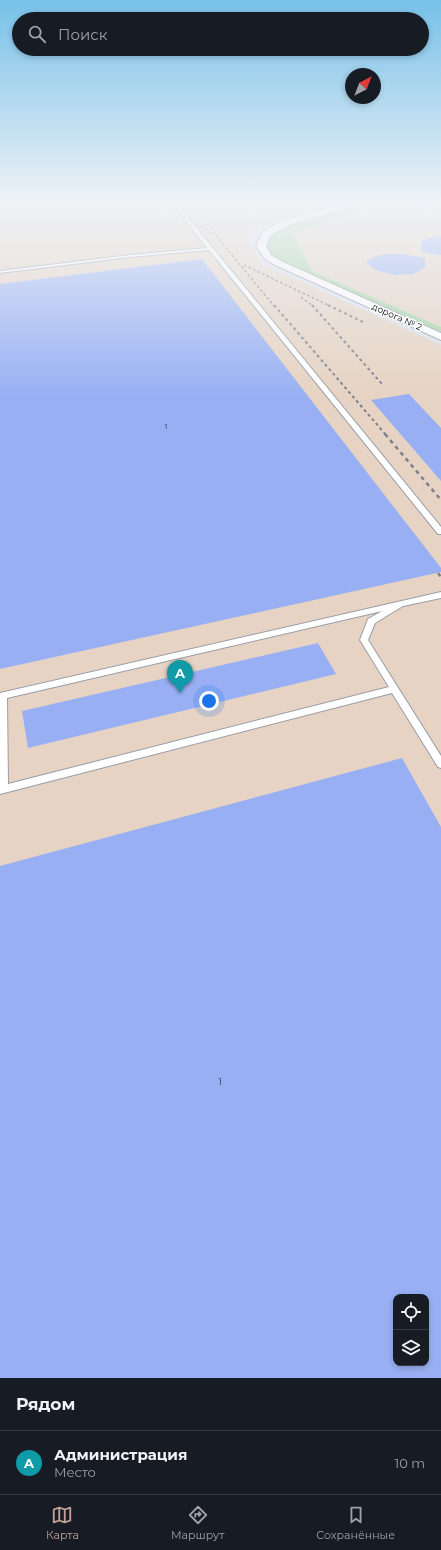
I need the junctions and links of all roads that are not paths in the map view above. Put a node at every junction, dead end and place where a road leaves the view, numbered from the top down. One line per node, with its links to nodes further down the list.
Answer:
1 (38, 267): 4 (lane)
2 (225, 267): 6 (lane)
3 (287, 267): 5 (street, дорога № 2)
4 (0, 272)
5 (441, 337)
6 (441, 532)
7 (441, 595): 8 (lane)
8 (401, 604): 9 (lane); 11 (lane)
9 (394, 690): 10 (lane); 11 (lane)
10 (441, 764)
11 (2, 790)

